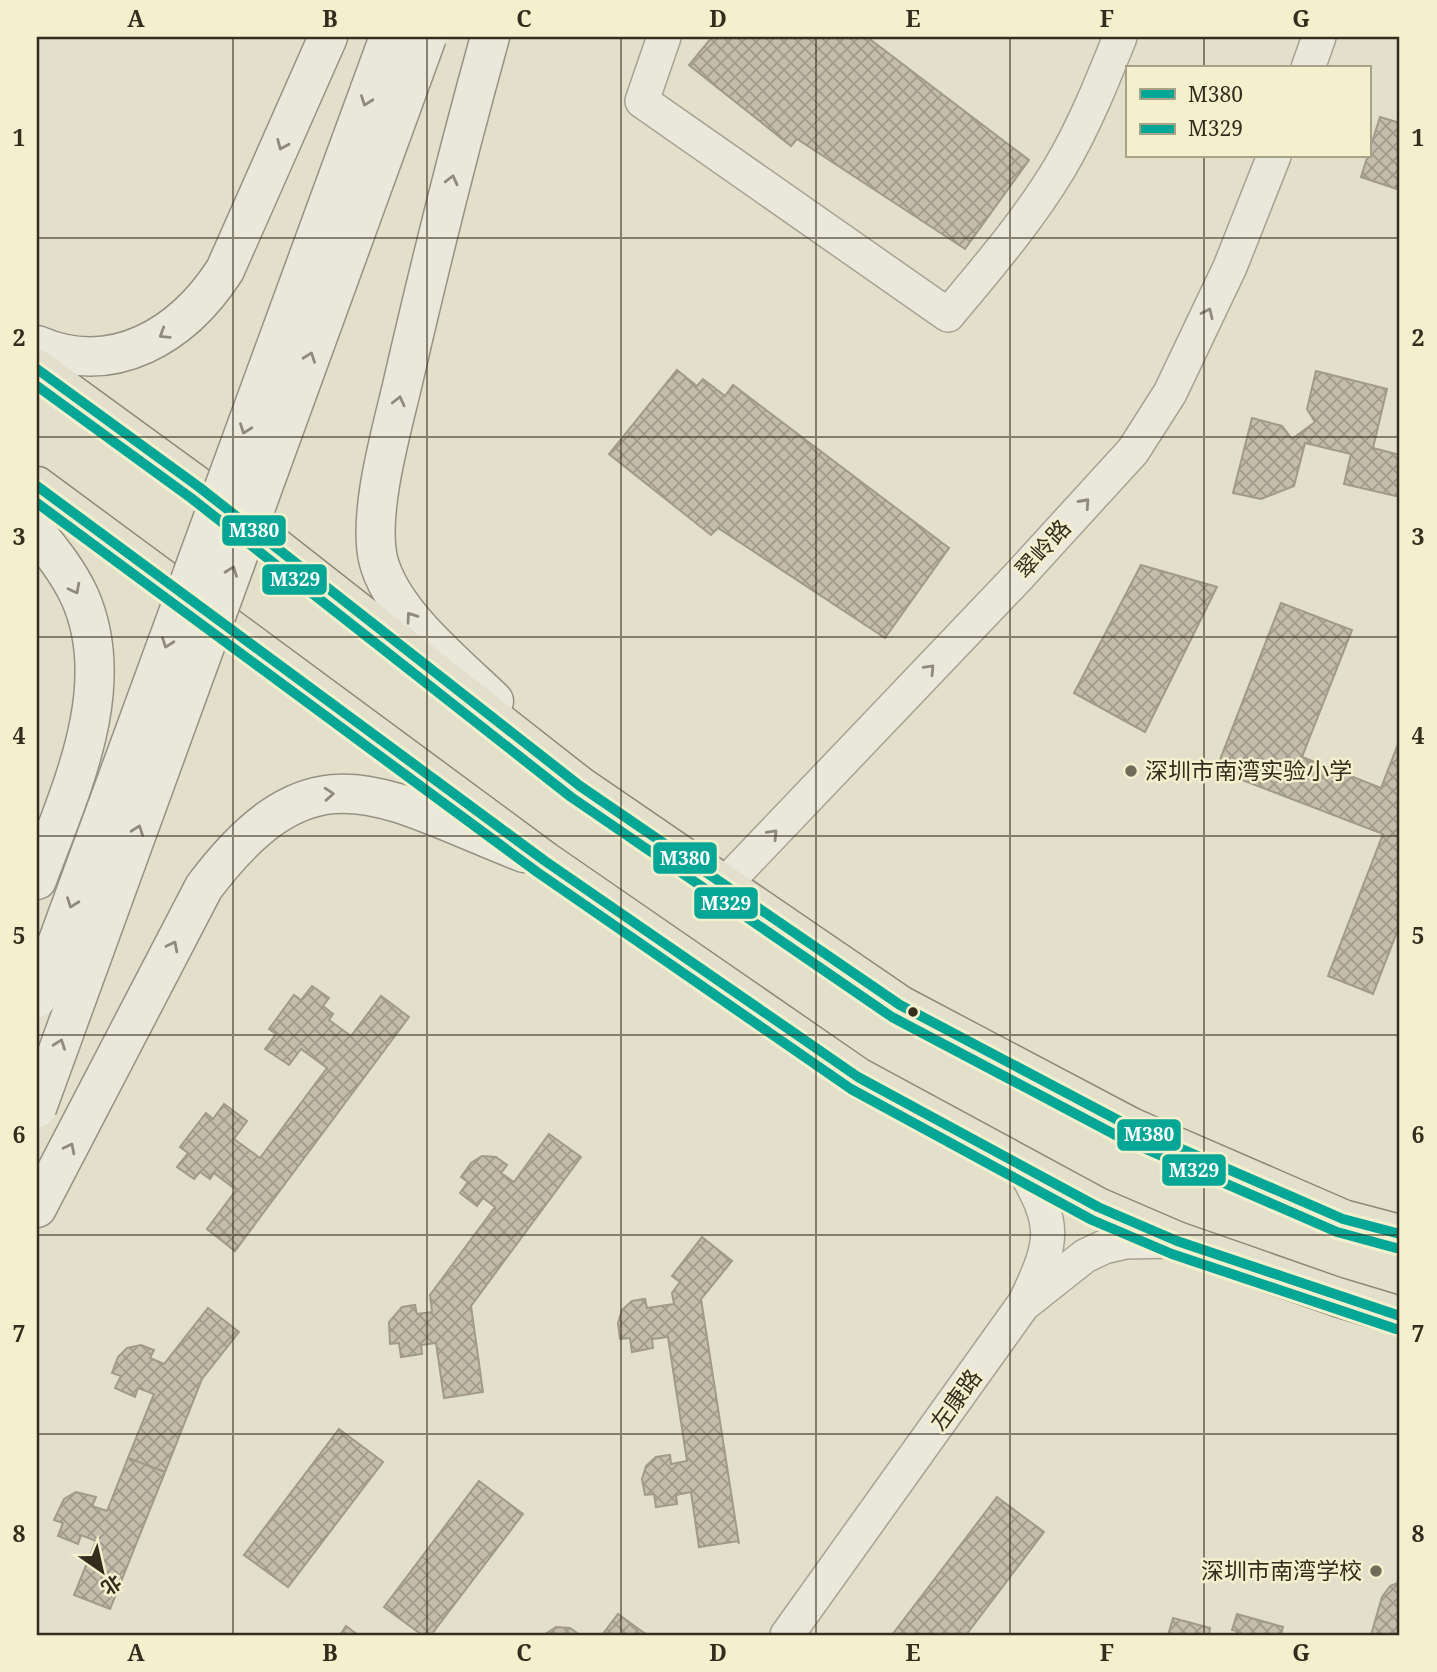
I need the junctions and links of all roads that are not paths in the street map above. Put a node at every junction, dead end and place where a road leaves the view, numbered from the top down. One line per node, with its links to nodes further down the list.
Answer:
1 (328, 37): 10 (main road, one-way to 10)
2 (389, 37): 18 (main road, one-way to 18, bridge)
3 (426, 37): 19 (main road, one-way to 3, bridge)
4 (490, 37): 14 (main road, one-way to 4)
5 (664, 37): 6 (street)
6 (1120, 37)
7 (1320, 37): 8 (street)
8 (1309, 66)
9 (1273, 158): 17 (street, 翠岭路, one-way to 9)
10 (37, 345)
11 (37, 369): 14 (main road)
12 (37, 486): 15 (main road)
13 (37, 533): 16 (main road, one-way to 16)
14 (580, 786): 17 (main road)
15 (545, 861): 20 (main road); 21 (main road, one-way to 15)
16 (37, 880)
17 (726, 883): 22 (main road)
18 (37, 998)
19 (37, 1108)
20 (1022, 1166): 23 (main road); 24 (street)
21 (37, 1208)
22 (1400, 1234)
23 (1177, 1241): 24 (street, 左康路); 25 (main road)
24 (1023, 1306): 26 (street, 左康路)
25 (1400, 1316)
26 (787, 1635)

